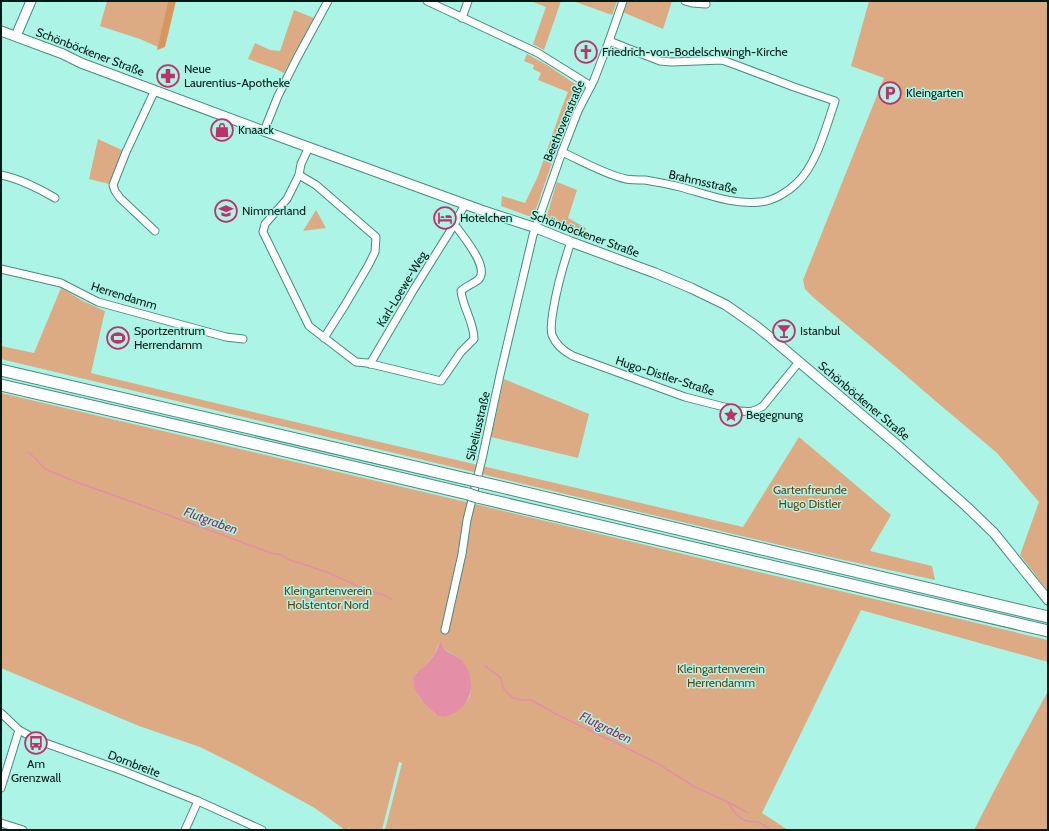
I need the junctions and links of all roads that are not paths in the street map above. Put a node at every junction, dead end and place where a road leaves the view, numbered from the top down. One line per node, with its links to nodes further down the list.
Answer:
1 (31, 1): 10 (main road)
2 (328, 1): 14 (street)
3 (427, 1): 8 (street)
4 (468, 1): 8 (street)
5 (623, 1): 11 (street, Beethovenstraße)
6 (685, 1): 7 (street)
7 (706, 4)
8 (462, 18): 12 (street)
9 (1, 31): 10 (main road, Schönböckener Straße)
10 (16, 36): 13 (main road, Schönböckener Straße)
11 (609, 41): 12 (street, Beethovenstraße); 16 (street, Brahmsstraße)
12 (590, 86): 16 (street, Beethovenstraße)
13 (155, 90): 14 (main road, Schönböckener Straße); 23 (street)
14 (264, 131): 15 (main road, Schönböckener Straße)
15 (309, 147): 18 (street); 20 (main road, Schönböckener Straße)
16 (562, 152): 22 (street, Beethovenstraße)
17 (1, 175): 19 (street)
18 (299, 175): 26 (street); 26 (street)
19 (55, 198)
20 (465, 204): 21 (street, Karl-Loewe-Weg); 22 (main road, Schönböckener Straße)
21 (454, 225): 29 (street, Karl-Loewe-Weg); 29 (street)
22 (536, 228): 24 (main road, Schönböckener Straße); 34 (street, Sibeliusstraße)
23 (155, 231)
24 (571, 242): 28 (main road, Schönböckener Straße); 28 (street, Hugo-Distler-Straße)
25 (1, 269): 27 (street, Herrendamm)
26 (324, 338): 29 (street)
27 (243, 339)
28 (799, 362): 32 (main road, Schönböckener Straße)
29 (370, 364)
30 (1, 370): 33 (highway)
31 (1, 385): 35 (highway)
32 (1048, 600)
33 (1048, 617)
34 (445, 630)
35 (1044, 630)
36 (1, 713): 37 (street, Dornbreite)
37 (19, 730): 38 (street); 39 (street, Dornbreite)
38 (1, 788)
39 (198, 801): 42 (street); 43 (street, Dornbreite)
40 (1, 824): 41 (street)
41 (23, 830)
42 (185, 830)
43 (262, 830)

